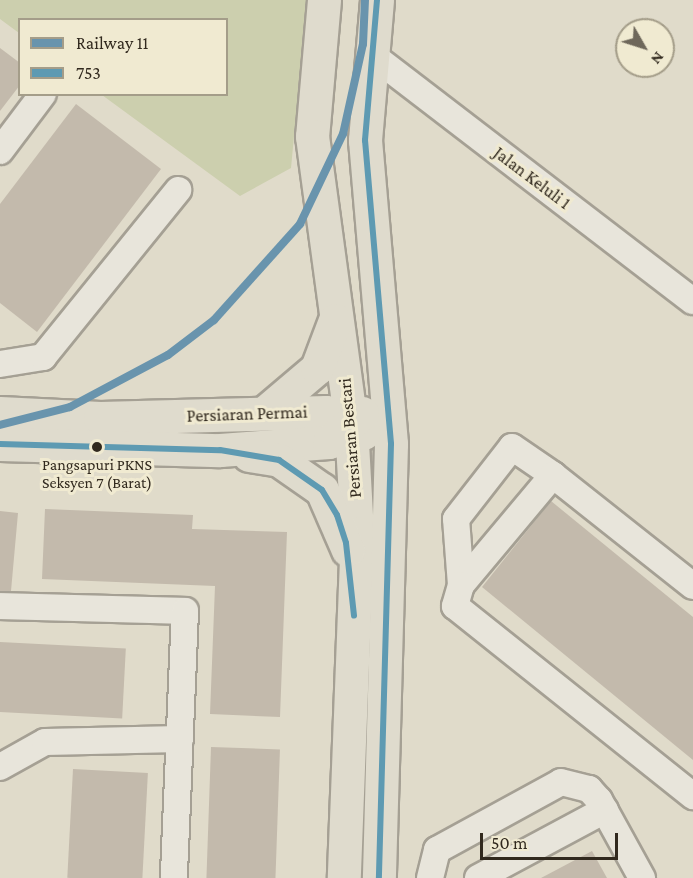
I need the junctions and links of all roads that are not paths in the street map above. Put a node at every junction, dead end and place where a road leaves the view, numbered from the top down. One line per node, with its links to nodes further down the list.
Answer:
1 (324, 0): 9 (main road, Persiaran Bestari)
2 (377, 0): 3 (main road, Persiaran Bestari)
3 (372, 55): 7 (main road, Persiaran Bestari); 8 (street, Jalan Keluli 1)
4 (41, 96): 5 (street)
5 (0, 151)
6 (178, 190): 10 (street)
7 (375, 263): 13 (main road); 21 (main road, Persiaran Bestari)
8 (693, 301)
9 (338, 312): 12 (main road); 13 (main road, Persiaran Bestari)
10 (0, 364)
11 (0, 413): 12 (main road, Persiaran Permai)
12 (264, 413): 13 (main road, Persiaran Permai)
13 (351, 425): 15 (main road, Persiaran Permai); 19 (main road, Persiaran Bestari); 21 (main road)
14 (0, 444): 15 (main road, Persiaran Permai)
15 (220, 450): 19 (main road)
16 (553, 475): 17 (street); 17 (street); 18 (street)
17 (461, 585): 24 (street)
18 (693, 586)
19 (354, 594): 27 (main road, Persiaran Bestari)
20 (0, 606): 22 (street)
21 (388, 654): 28 (main road, Persiaran Bestari)
22 (180, 739): 23 (street); 26 (street)
23 (0, 767)
24 (693, 796)
25 (605, 810): 29 (street); 30 (street); 31 (street)
26 (174, 878)
27 (344, 878)
28 (379, 878)
29 (430, 878)
30 (478, 878)
31 (642, 878)

